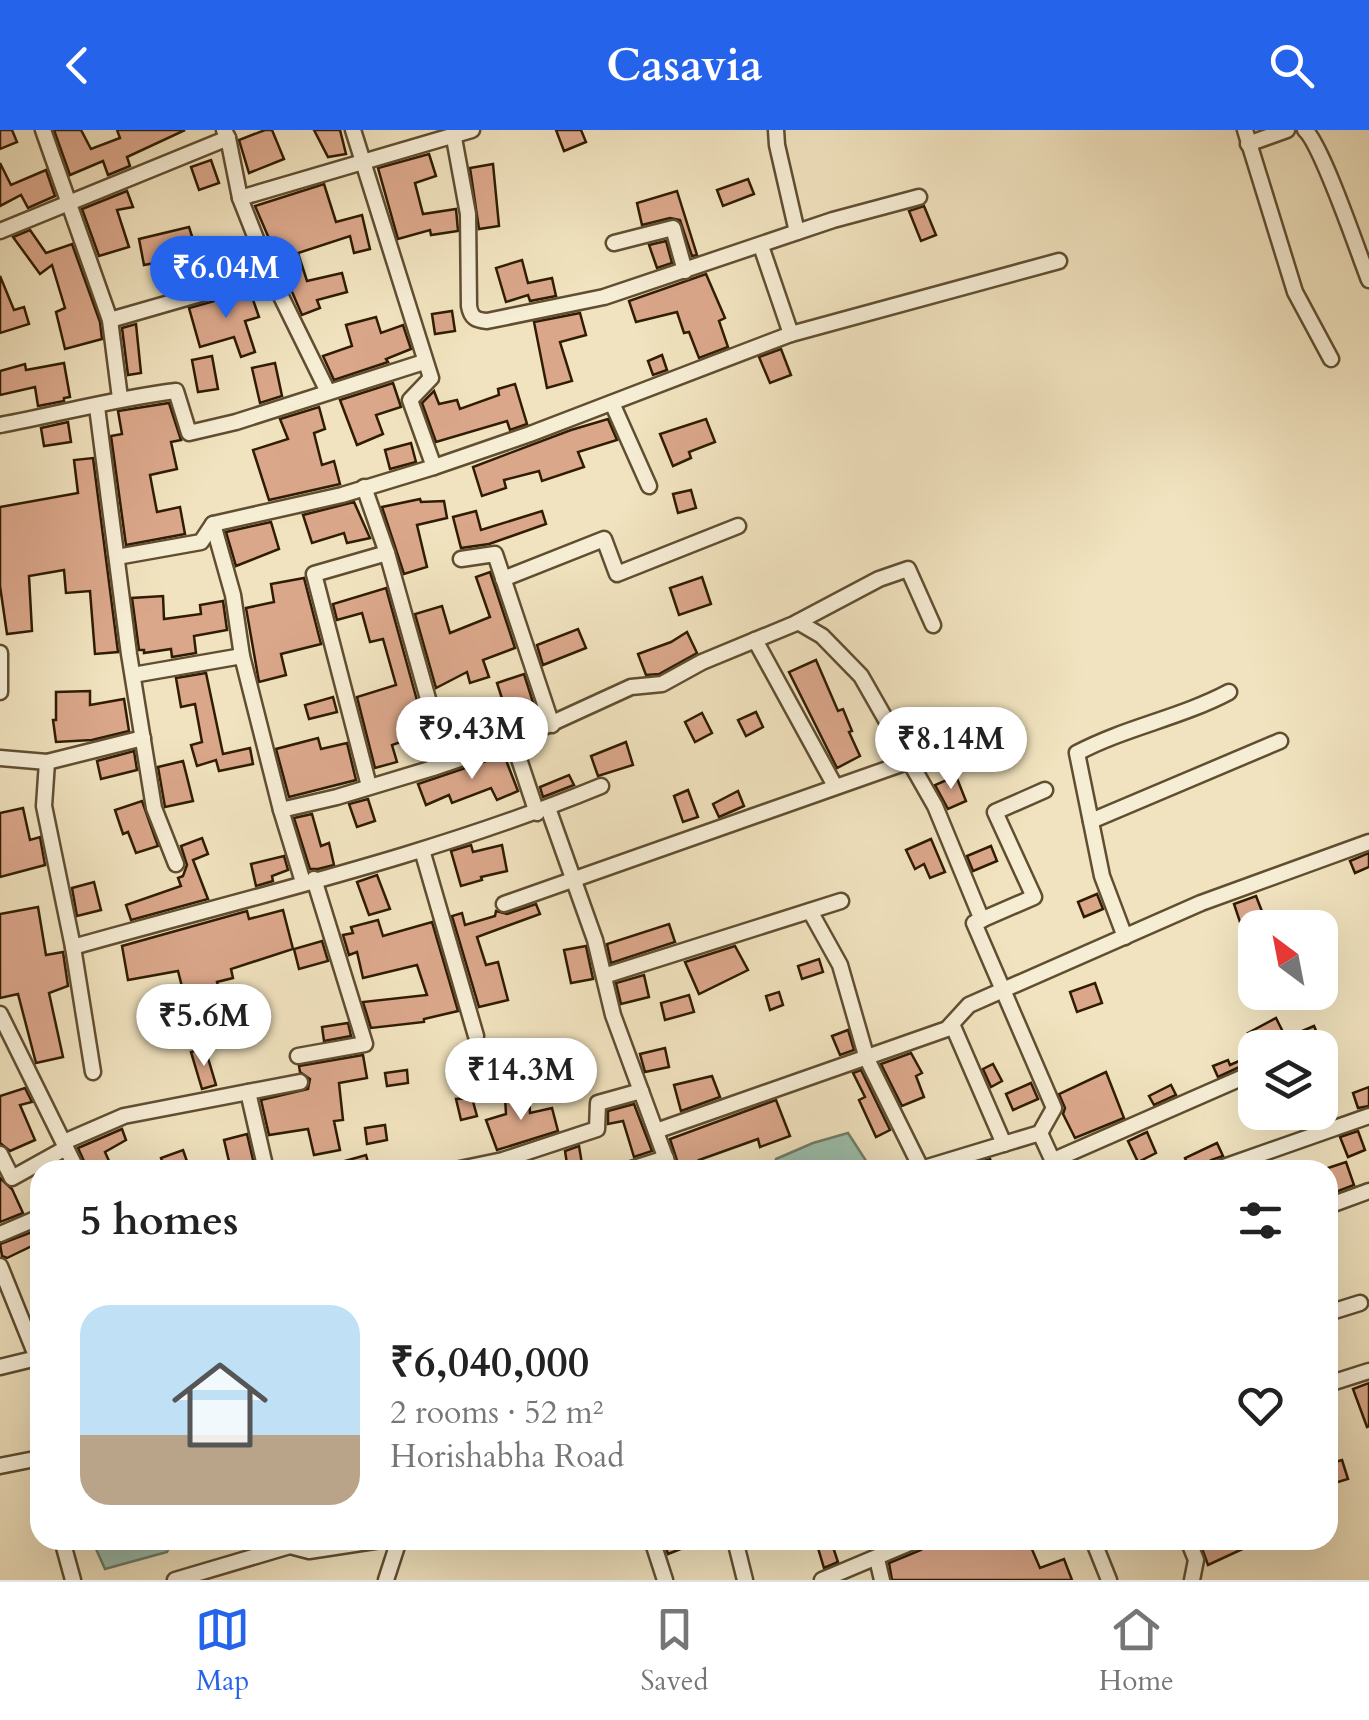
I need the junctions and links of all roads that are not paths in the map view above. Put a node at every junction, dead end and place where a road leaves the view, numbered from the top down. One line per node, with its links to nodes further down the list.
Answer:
1 (43, 130): 13 (street)
2 (353, 130): 10 (street)
3 (472, 130): 9 (street)
4 (776, 130): 15 (street)
5 (1287, 130): 8 (street)
6 (1305, 130): 21 (street)
7 (226, 134): 12 (street); 13 (street)
8 (1246, 137): 24 (street)
9 (454, 138): 10 (street); 19 (street)
10 (366, 162): 12 (street); 25 (street)
11 (919, 197): 15 (street)
12 (240, 198): 20 (street)
13 (68, 202): 14 (street); 22 (street)
14 (0, 231)
15 (798, 232): 17 (street)
16 (614, 243): 19 (street)
17 (761, 246): 19 (street); 23 (street)
18 (1058, 261): 23 (street)
19 (685, 271)
20 (270, 274): 22 (street); 26 (street)
21 (1369, 280)
22 (110, 320): 27 (street)
23 (791, 334): 28 (street)
24 (1331, 359)
25 (424, 362): 26 (street); 31 (street)
26 (328, 392): 27 (street)
27 (120, 398): 29 (street)
28 (612, 402): 31 (street); 33 (street)
29 (97, 407): 30 (street); 37 (street)
30 (0, 425)
31 (434, 467): 32 (street)
32 (364, 486): 34 (street); 36 (street)
33 (649, 486)
34 (213, 524): 37 (street); 44 (street)
35 (738, 526): 39 (street)
36 (387, 552): 55 (street); 56 (street)
37 (117, 556): 45 (street)
38 (461, 559): 39 (street)
39 (503, 579): 48 (street)
40 (798, 622): 41 (street); 42 (street); 53 (street)
41 (933, 625)
42 (755, 640): 48 (street); 58 (street)
43 (0, 653): 46 (street)
44 (242, 656): 45 (street); 60 (street)
45 (133, 675): 49 (street)
46 (0, 692)
47 (1229, 692): 62 (street)
48 (552, 725): 50 (street)
49 (143, 738): 54 (street); 65 (street)
50 (513, 741): 55 (street); 61 (street)
51 (1280, 742): 62 (street)
52 (0, 758): 54 (street)
53 (910, 761): 58 (street); 71 (street)
54 (47, 762): 73 (street)
55 (446, 764): 56 (street)
56 (369, 786): 60 (street)
57 (601, 786): 61 (street)
58 (835, 786): 67 (street)
59 (1045, 790): 71 (street)
60 (281, 810): 66 (street)
61 (543, 810): 64 (street); 67 (street)
62 (1091, 821): 72 (street)
63 (1369, 842): 72 (street)
64 (422, 850): 66 (street); 78 (street)
65 (176, 864)
66 (308, 881): 73 (street); 79 (street)
67 (574, 882): 69 (street); 74 (street)
68 (841, 901): 70 (street)
69 (504, 904)
70 (810, 911): 74 (street); 80 (street)
71 (982, 920): 75 (street)
72 (1124, 937): 75 (street)
73 (73, 947): 81 (street)
74 (604, 976): 84 (street)
75 (1003, 990): 77 (street); 88 (street)
76 (0, 1014): 90 (street)
77 (952, 1024): 80 (street); 89 (street)
78 (476, 1036)
79 (298, 1056)
80 (867, 1058): 87 (street); 97 (street)
81 (92, 1072)
82 (1238, 1080): 100 (street)
83 (300, 1082): 85 (street)
84 (641, 1091): 87 (street); 95 (street)
85 (248, 1092): 90 (street); 94 (street)
86 (1369, 1116): 101 (street)
87 (656, 1131): 96 (street)
88 (1040, 1133): 89 (street); 99 (street)
89 (1004, 1144): 98 (street)
90 (65, 1145): 92 (street); 93 (street)
91 (0, 1154): 102 (street)
92 (41, 1160)
93 (72, 1160)
94 (264, 1160)
95 (517, 1160)
96 (667, 1160)
97 (918, 1160)
98 (952, 1160)
99 (1054, 1160)
100 (1067, 1160)
101 (1244, 1160)
102 (30, 1167)
103 (1369, 1192): 104 (street)
104 (1338, 1203)
105 (30, 1221): 106 (street)
106 (0, 1234)
107 (0, 1266): 110 (street)
108 (1360, 1303): 109 (street)
109 (1338, 1310)
110 (30, 1341)
111 (30, 1360): 112 (street)
112 (0, 1367)
113 (1369, 1371): 114 (street)
114 (1338, 1381)
115 (30, 1460): 116 (street)
116 (0, 1466)
117 (65, 1550): 126 (street)
118 (276, 1550): 127 (street)
119 (396, 1550): 128 (street)
120 (655, 1550): 129 (street)
121 (738, 1550): 130 (street)
122 (897, 1550): 125 (street)
123 (1096, 1550): 133 (street)
124 (1192, 1550): 134 (street)
125 (877, 1560): 131 (street); 132 (street)
126 (73, 1580)
127 (175, 1580)
128 (386, 1580)
129 (665, 1580)
130 (745, 1580)
131 (822, 1580)
132 (882, 1580)
133 (1109, 1580)
134 (1192, 1580)

